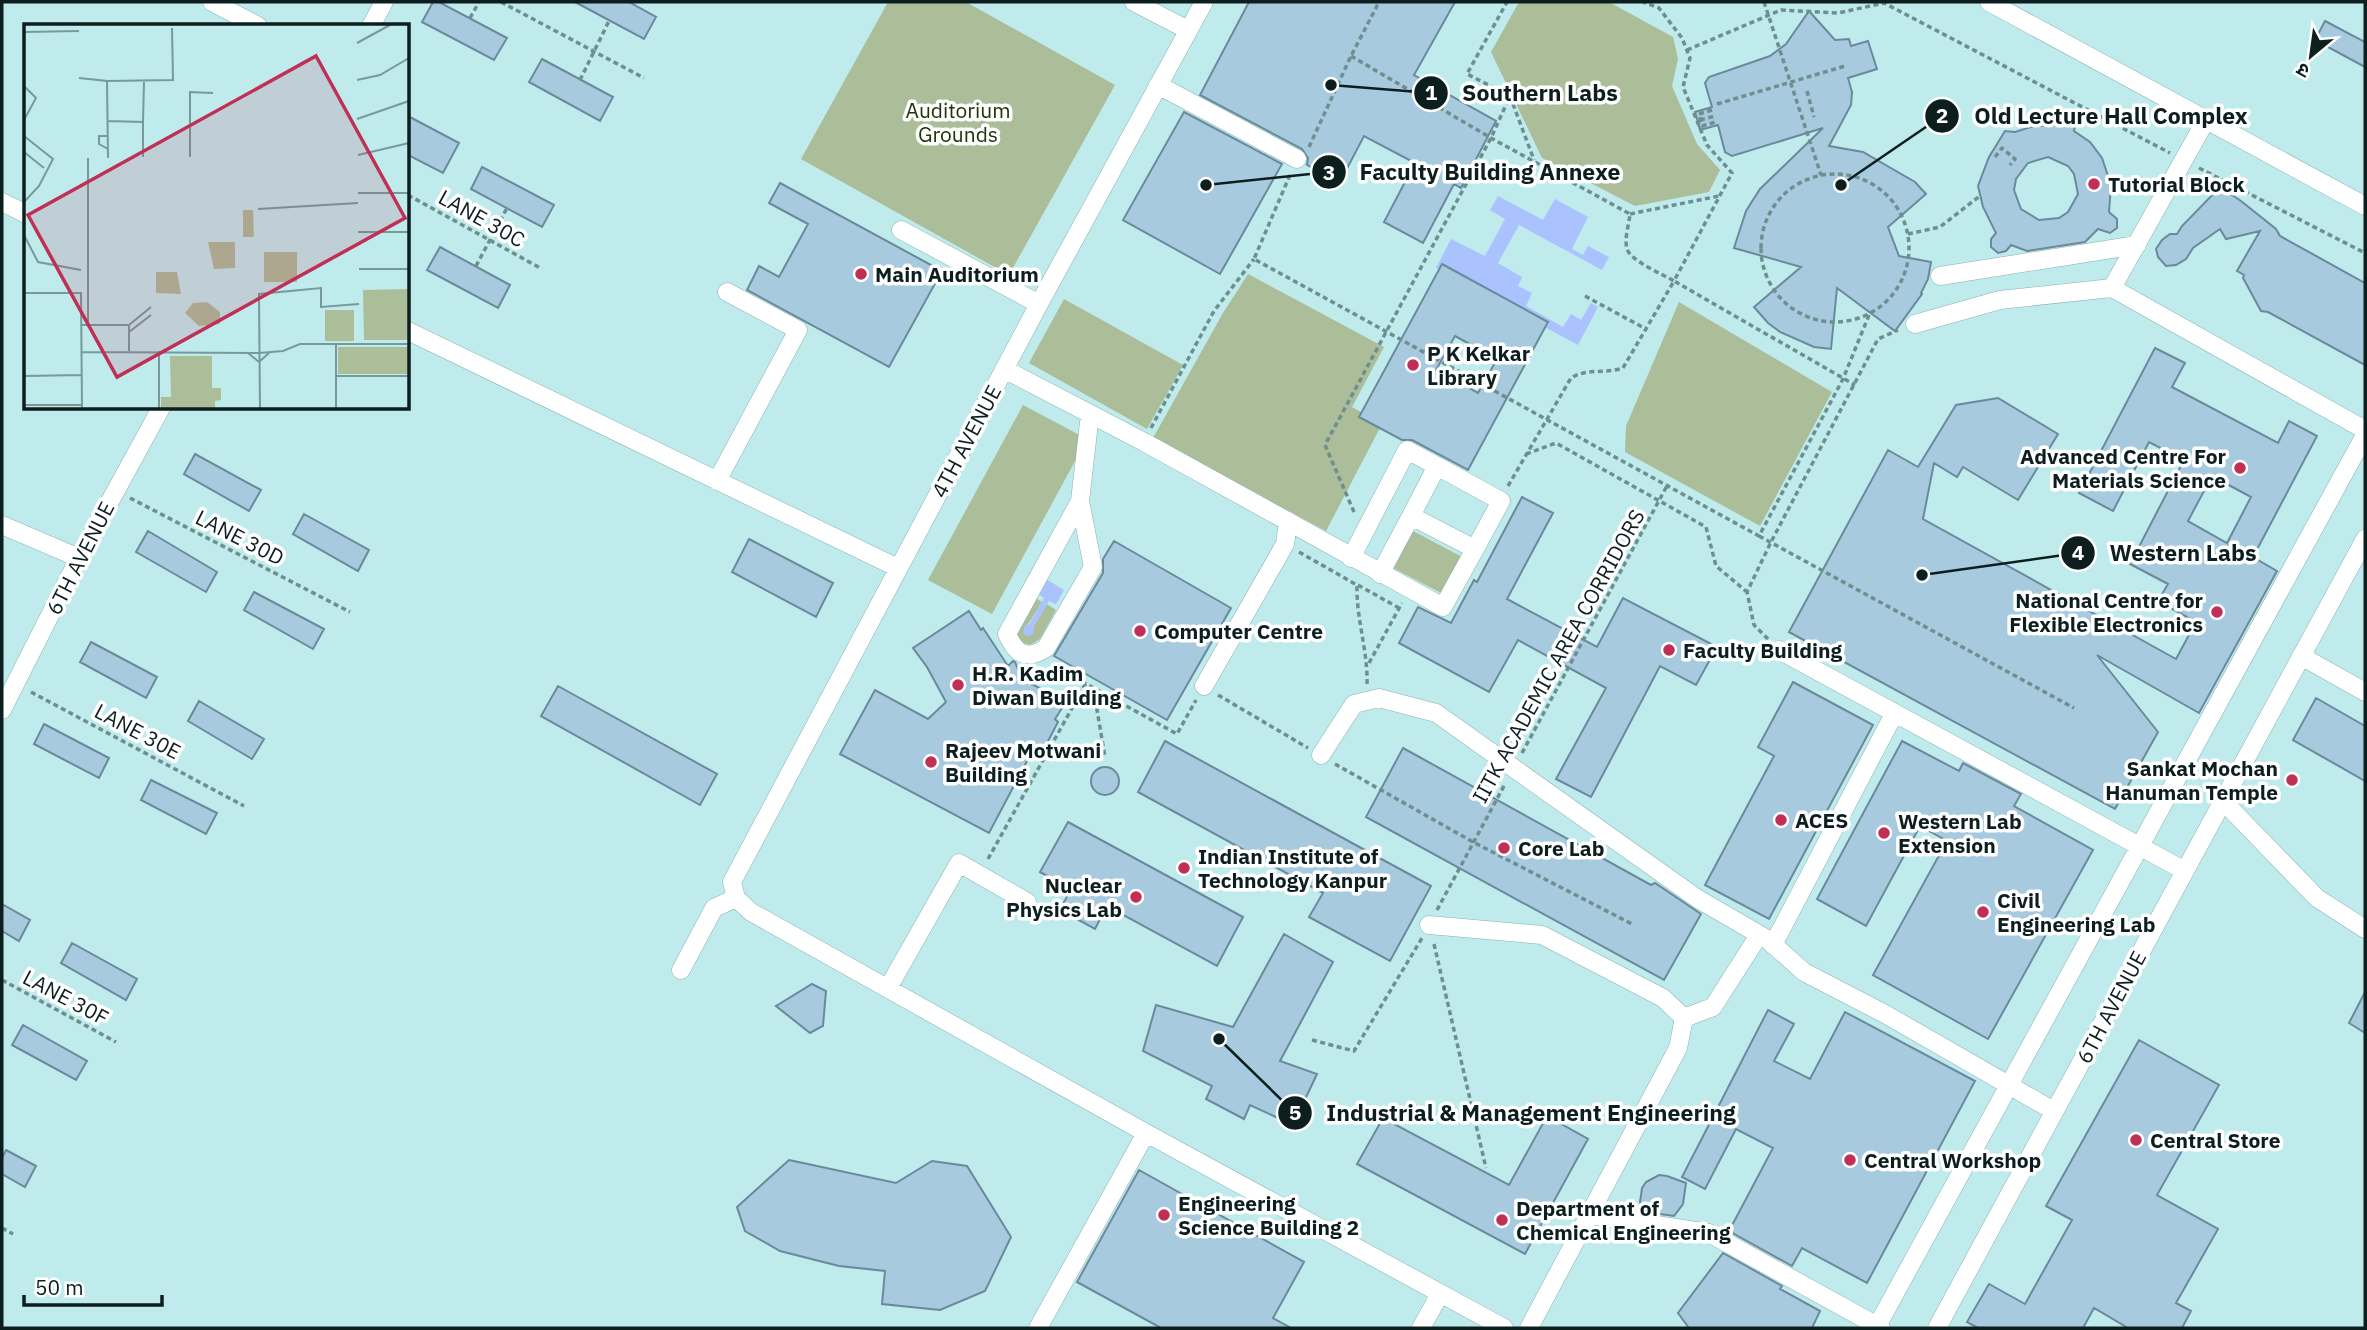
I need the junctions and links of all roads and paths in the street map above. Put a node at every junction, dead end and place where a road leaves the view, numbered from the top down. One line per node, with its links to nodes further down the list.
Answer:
1 (212, 2): 16 (street)
2 (384, 2): 17 (street)
3 (479, 2): 14 (path)
4 (501, 2): 20 (path)
5 (1134, 2): 18 (street)
6 (1204, 2): 18 (street, 4TH AVENUE)
7 (1380, 2): 21 (path)
8 (1507, 2): 28 (path)
9 (1643, 2): 19 (path)
10 (1764, 2): 13 (path)
11 (1989, 2): 12 (street)
12 (2018, 9): 34 (street)
13 (1767, 15): 19 (path); 25 (path); 39 (path)
14 (470, 18)
15 (609, 21): 20 (path)
16 (254, 24)
17 (372, 24)
18 (1188, 30): 26 (street, 4TH AVENUE)
19 (1687, 50): 45 (path)
20 (594, 52): 23 (path); 24 (path)
21 (1351, 56): 36 (path); 38 (path)
22 (1845, 66): 25 (path)
23 (644, 78)
24 (580, 80)
25 (1791, 81): 29 (path); 42 (path)
26 (1158, 85): 38 (street); 64 (street, 4TH AVENUE)
27 (1807, 91): 32 (path)
28 (1510, 96): 36 (path); 40 (path)
29 (1717, 104)
30 (1712, 110): 33 (path)
31 (1715, 116): 33 (path)
32 (1814, 117)
33 (1700, 120): 35 (path)
34 (2206, 120): 39 (street); 47 (street)
35 (1716, 122)
36 (1491, 138): 40 (path); 68 (path)
37 (1995, 157): 41 (path)
38 (1297, 159): 56 (path)
39 (2184, 160): 54 (street); 55 (path)
40 (1535, 162): 50 (path)
41 (2010, 165)
42 (1821, 175): 52 (path); 65 (path)
43 (1981, 195): 52 (path)
44 (410, 196): 53 (path, LANE 30C)
45 (1719, 196): 50 (path); 60 (path)
46 (2, 202): 49 (street)
47 (2365, 206)
48 (507, 208): 53 (path)
49 (24, 213)
50 (1630, 214): 60 (path)
51 (901, 230): 64 (street)
52 (1908, 234): 65 (path)
53 (489, 240): 57 (path); 58 (path, LANE 30C)
54 (2137, 245): 59 (street); 61 (street)
55 (2365, 253)
56 (1254, 258): 68 (path); 78 (path)
57 (476, 266)
58 (542, 269)
59 (1940, 276)
60 (1674, 281): 67 (path); 71 (path)
61 (2112, 288): 66 (street); 76 (street)
62 (727, 292): 81 (street)
63 (1585, 296): 67 (path)
64 (1039, 304): 70 (street, 4TH AVENUE)
65 (1869, 315): 71 (path)
66 (1915, 324): 72 (path)
67 (1646, 329): 75 (path)
68 (1388, 331): 75 (path); 90 (path)
69 (410, 332): 81 (street)
70 (1004, 369): 74 (street); 98 (street, 4TH AVENUE)
71 (1843, 379): 72 (path); 91 (path)
72 (1854, 385): 93 (path)
73 (160, 410): 83 (street, 6TH AVENUE)
74 (1090, 414): 78 (street); 84 (street)
75 (1548, 418): 79 (path); 82 (path)
76 (2365, 430)
77 (2365, 435): 124 (street)
78 (1144, 442): 88 (street)
79 (1526, 454): 85 (path); 86 (path)
80 (1437, 466): 85 (street); 87 (street); 90 (street)
81 (717, 481): 98 (street)
82 (1668, 484): 86 (path, IITK ACADEMIC AREA CORRIDORS); 91 (path)
83 (115, 490): 96 (street, 6TH AVENUE); 104 (path, LANE 30D)
84 (1080, 501): 106 (street); 106 (street)
85 (1501, 501): 95 (street)
86 (1660, 501): 102 (path); 120 (path, IITK ACADEMIC AREA CORRIDORS)
87 (1411, 516): 95 (street); 99 (street)
88 (1288, 521): 94 (street); 97 (street)
89 (2, 525): 96 (street)
90 (1363, 534): 97 (street)
91 (1759, 536): 93 (path)
92 (2365, 539): 107 (street, 6TH AVENUE)
93 (1771, 542): 102 (path); 115 (path)
94 (1284, 544): 100 (path); 111 (street)
95 (1475, 549): 101 (street)
96 (79, 558): 110 (street, 6TH AVENUE)
97 (1351, 558): 99 (street)
98 (898, 568): 127 (street, 4TH AVENUE)
99 (1380, 574): 101 (street)
100 (1357, 585): 103 (path); 108 (path)
101 (1410, 590): 103 (path)
102 (1747, 592): 105 (path)
103 (1399, 608): 108 (path)
104 (350, 612)
105 (1779, 650): 117 (street)
106 (1035, 655): 109 (path)
107 (2301, 656): 112 (street); 121 (street, 6TH AVENUE)
108 (1368, 665): 114 (path)
109 (1086, 683): 113 (path); 126 (path)
110 (17, 684): 116 (street, 6TH AVENUE); 122 (path, LANE 30E)
111 (1204, 686): 113 (path); 118 (path)
112 (2365, 692)
113 (1103, 693): 119 (path)
114 (1367, 701): 118 (street); 120 (street)
115 (2074, 708)
116 (2, 710)
117 (1894, 714): 124 (street); 132 (street)
118 (1321, 755): 123 (path)
119 (1105, 757)
120 (1514, 768): 123 (path, IITK ACADEMIC AREA CORRIDORS); 132 (street)
121 (2223, 801): 125 (street, 6TH AVENUE); 131 (street)
122 (244, 806)
123 (1473, 842): 129 (path); 130 (path, IITK ACADEMIC AREA CORRIDORS)
124 (2141, 847): 125 (street); 139 (street)
125 (2185, 871): 140 (street, 6TH AVENUE)
126 (979, 875): 128 (street); 135 (street)
127 (734, 890): 133 (street); 135 (street)
128 (1027, 902)
129 (1632, 924)
130 (1430, 925): 136 (street); 137 (path, IITK ACADEMIC AREA CORRIDORS); 142 (path)
131 (2365, 929)
132 (1766, 940): 136 (street); 139 (street)
133 (681, 970)
134 (2, 980): 138 (path, LANE 30F)
135 (888, 988): 141 (street)
136 (1684, 1018): 143 (street)
137 (1312, 1040)
138 (116, 1042)
139 (2009, 1085): 140 (street); 147 (street)
140 (2054, 1111): 152 (street, 6TH AVENUE)
141 (1146, 1133): 146 (street); 148 (street)
142 (1486, 1168)
143 (1590, 1214): 147 (street); 151 (street)
144 (2, 1228): 145 (path)
145 (13, 1234)
146 (1440, 1294): 149 (street); 150 (street)
147 (1878, 1327)
148 (1038, 1328)
149 (1421, 1328)
150 (1504, 1328)
151 (1529, 1328)
152 (1937, 1328)

